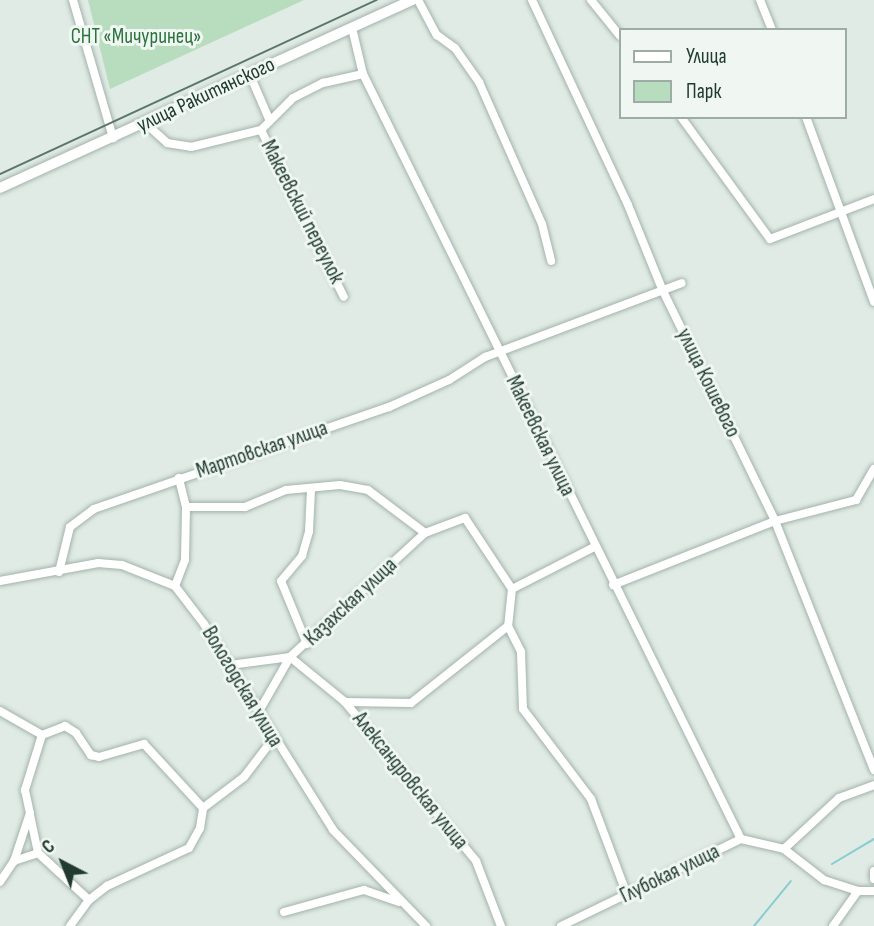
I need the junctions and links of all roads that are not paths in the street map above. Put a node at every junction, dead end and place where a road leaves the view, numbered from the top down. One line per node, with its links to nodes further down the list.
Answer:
1 (73, 0): 17 (street)
2 (412, 0): 7 (main road, улица Ракитянского)
3 (418, 0): 21 (street)
4 (532, 0): 23 (street, улица Кошевого)
5 (591, 0): 9 (street)
6 (760, 0): 8 (street)
7 (352, 28): 10 (street, Макеевская улица); 11 (main road, улица Ракитянского)
8 (771, 28)
9 (618, 34)
10 (363, 74): 12 (street); 26 (street, Макеевская улица)
11 (250, 75): 12 (street); 15 (main road, улица Ракитянского)
12 (269, 119): 16 (street)
13 (682, 119): 20 (street)
14 (807, 119): 20 (street)
15 (144, 122): 16 (street, Макеевский переулок); 17 (main road, улица Ракитянского)
16 (261, 130): 24 (street, Макеевский переулок)
17 (113, 138): 18 (main road, улица Ракитянского)
18 (0, 188)
19 (874, 198): 20 (street)
20 (842, 211): 25 (street)
21 (551, 261)
22 (682, 283): 23 (street, Мартовская улица)
23 (663, 291): 26 (street, Мартовская улица); 31 (street, улица Кошевого)
24 (344, 297)
25 (874, 302)
26 (498, 353): 28 (street, Мартовская улица); 33 (street, Макеевская улица)
27 (874, 469): 31 (street)
28 (179, 478): 30 (street); 34 (street, Мартовская улица)
29 (311, 490): 30 (street); 32 (street); 40 (street)
30 (186, 506): 37 (street)
31 (775, 521): 36 (street); 48 (street, улица Кошевого)
32 (425, 533): 38 (street, Казахская улица); 40 (street, Казахская улица)
33 (594, 547): 36 (street, Макеевская улица); 38 (street)
34 (59, 572): 35 (street); 37 (street)
35 (0, 581)
36 (613, 585): 52 (street, Макеевская улица)
37 (175, 586): 42 (street, Вологодская улица)
38 (512, 589): 39 (street)
39 (508, 626): 43 (street); 63 (street)
40 (307, 644): 41 (street, Казахская улица)
41 (290, 657): 42 (street, Казахская улица); 43 (street, Александровская улица); 45 (street)
42 (230, 664): 45 (street, Вологодская улица)
43 (345, 702): 69 (street, Александровская улица)
44 (0, 711): 46 (street)
45 (258, 713): 47 (street, Вологодская улица)
46 (42, 734): 50 (street); 51 (street)
47 (274, 738): 50 (street); 57 (street, Вологодская улица)
48 (874, 770)
49 (874, 785): 53 (street)
50 (202, 808): 64 (street)
51 (30, 813): 54 (street); 55 (street)
52 (741, 839): 53 (street); 63 (street, Глубокая улица)
53 (784, 849): 61 (street)
54 (38, 853): 55 (street); 64 (street)
55 (14, 861): 59 (street)
56 (874, 871): 58 (street)
57 (373, 875): 60 (street); 65 (street, Вологодская улица)
58 (874, 879)
59 (0, 882)
60 (364, 890): 65 (street); 66 (street)
61 (858, 891): 62 (street); 71 (street)
62 (874, 891)
63 (627, 895): 70 (street, Глубокая улица)
64 (89, 900): 67 (street)
65 (404, 904): 68 (street, Вологодская улица)
66 (284, 912)
67 (70, 926)
68 (426, 926)
69 (501, 926)
70 (561, 926)
71 (833, 926)

